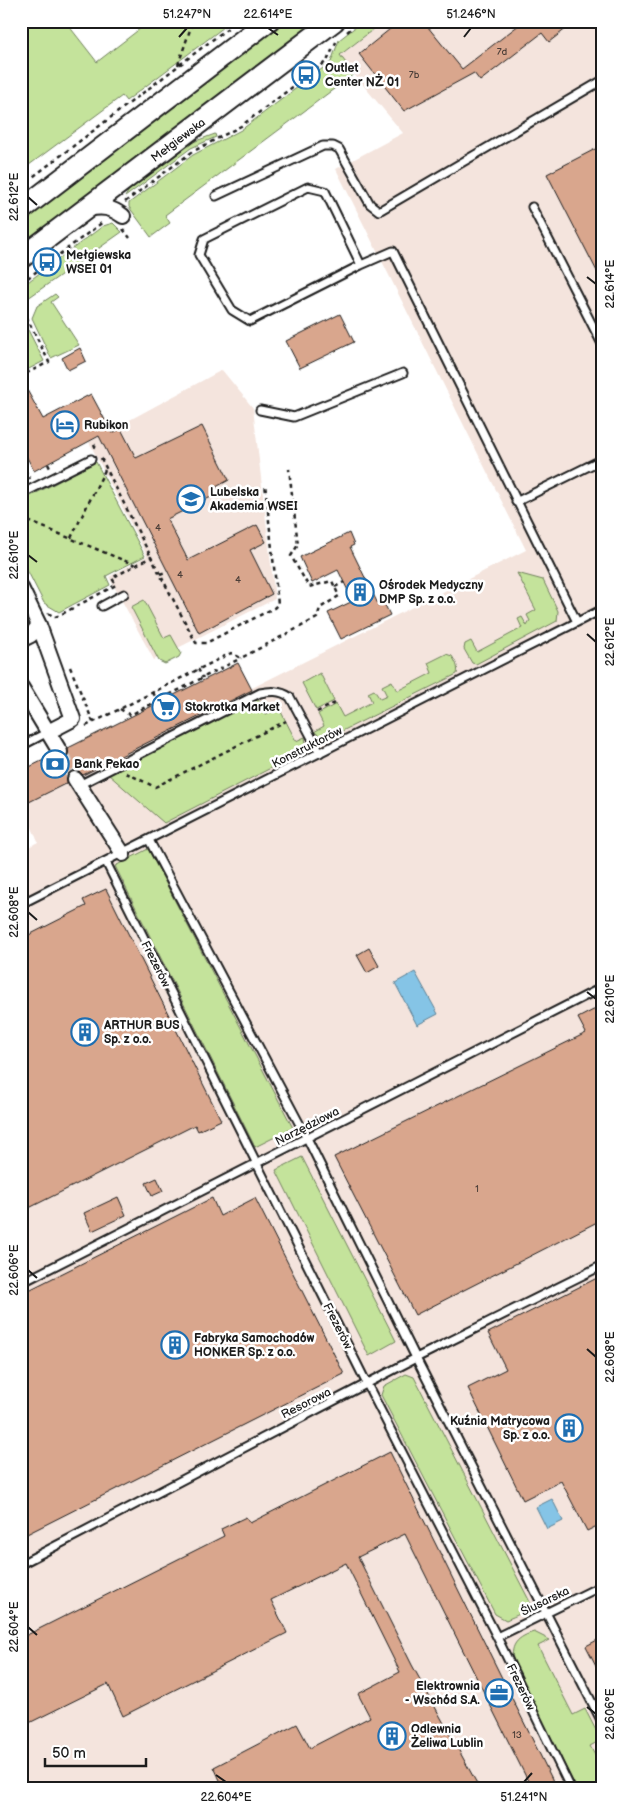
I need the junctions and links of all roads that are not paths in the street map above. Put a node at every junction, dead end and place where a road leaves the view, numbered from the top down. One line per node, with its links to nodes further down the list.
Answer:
1 (268, 21): 9 (main road)
2 (334, 21): 3 (main road, Mełgiewska)
3 (319, 28): 5 (main road, Mełgiewska)
4 (603, 80): 6 (lane)
5 (119, 185): 8 (main road, Mełgiewska); 8 (street)
6 (216, 196)
7 (532, 207): 12 (lane)
8 (88, 209): 10 (main road, Mełgiewska)
9 (21, 210)
10 (21, 258)
11 (361, 265): 11 (lane); 18 (lane)
12 (603, 346)
13 (403, 374): 14 (lane)
14 (260, 410)
15 (92, 459): 17 (lane)
16 (603, 459): 18 (lane)
17 (21, 494)
18 (516, 502): 23 (lane)
19 (21, 588): 24 (street)
20 (124, 594): 21 (lane)
21 (102, 606)
22 (603, 609): 23 (lane, Konstruktorów)
23 (577, 622): 30 (lane, Konstruktorów)
24 (38, 624): 25 (street); 27 (street)
25 (21, 640)
26 (21, 687): 27 (street)
27 (48, 732): 28 (lane); 29 (street)
28 (23, 744)
29 (60, 752)
30 (320, 753): 31 (lane); 32 (lane, Konstruktorów)
31 (77, 782): 33 (street)
32 (150, 840): 33 (lane, Konstruktorów); 37 (lane)
33 (123, 854): 34 (lane, Konstruktorów)
34 (106, 862): 35 (lane, Konstruktorów); 38 (lane, Frezerów)
35 (21, 904)
36 (603, 987): 37 (lane, Narzędziowa)
37 (307, 1138): 38 (lane, Narzędziowa); 41 (lane)
38 (257, 1164): 40 (lane, Narzędziowa); 42 (lane, Frezerów)
39 (603, 1265): 41 (lane, Resorowa)
40 (21, 1283)
41 (416, 1358): 42 (lane, Resorowa); 45 (lane)
42 (367, 1384): 43 (lane, Resorowa); 46 (lane, Frezerów)
43 (21, 1564)
44 (603, 1585): 45 (lane, Ślusarska)
45 (546, 1613): 46 (lane, Ślusarska); 47 (lane)
46 (497, 1637): 48 (lane, Frezerów)
47 (603, 1724)
48 (571, 1789)

